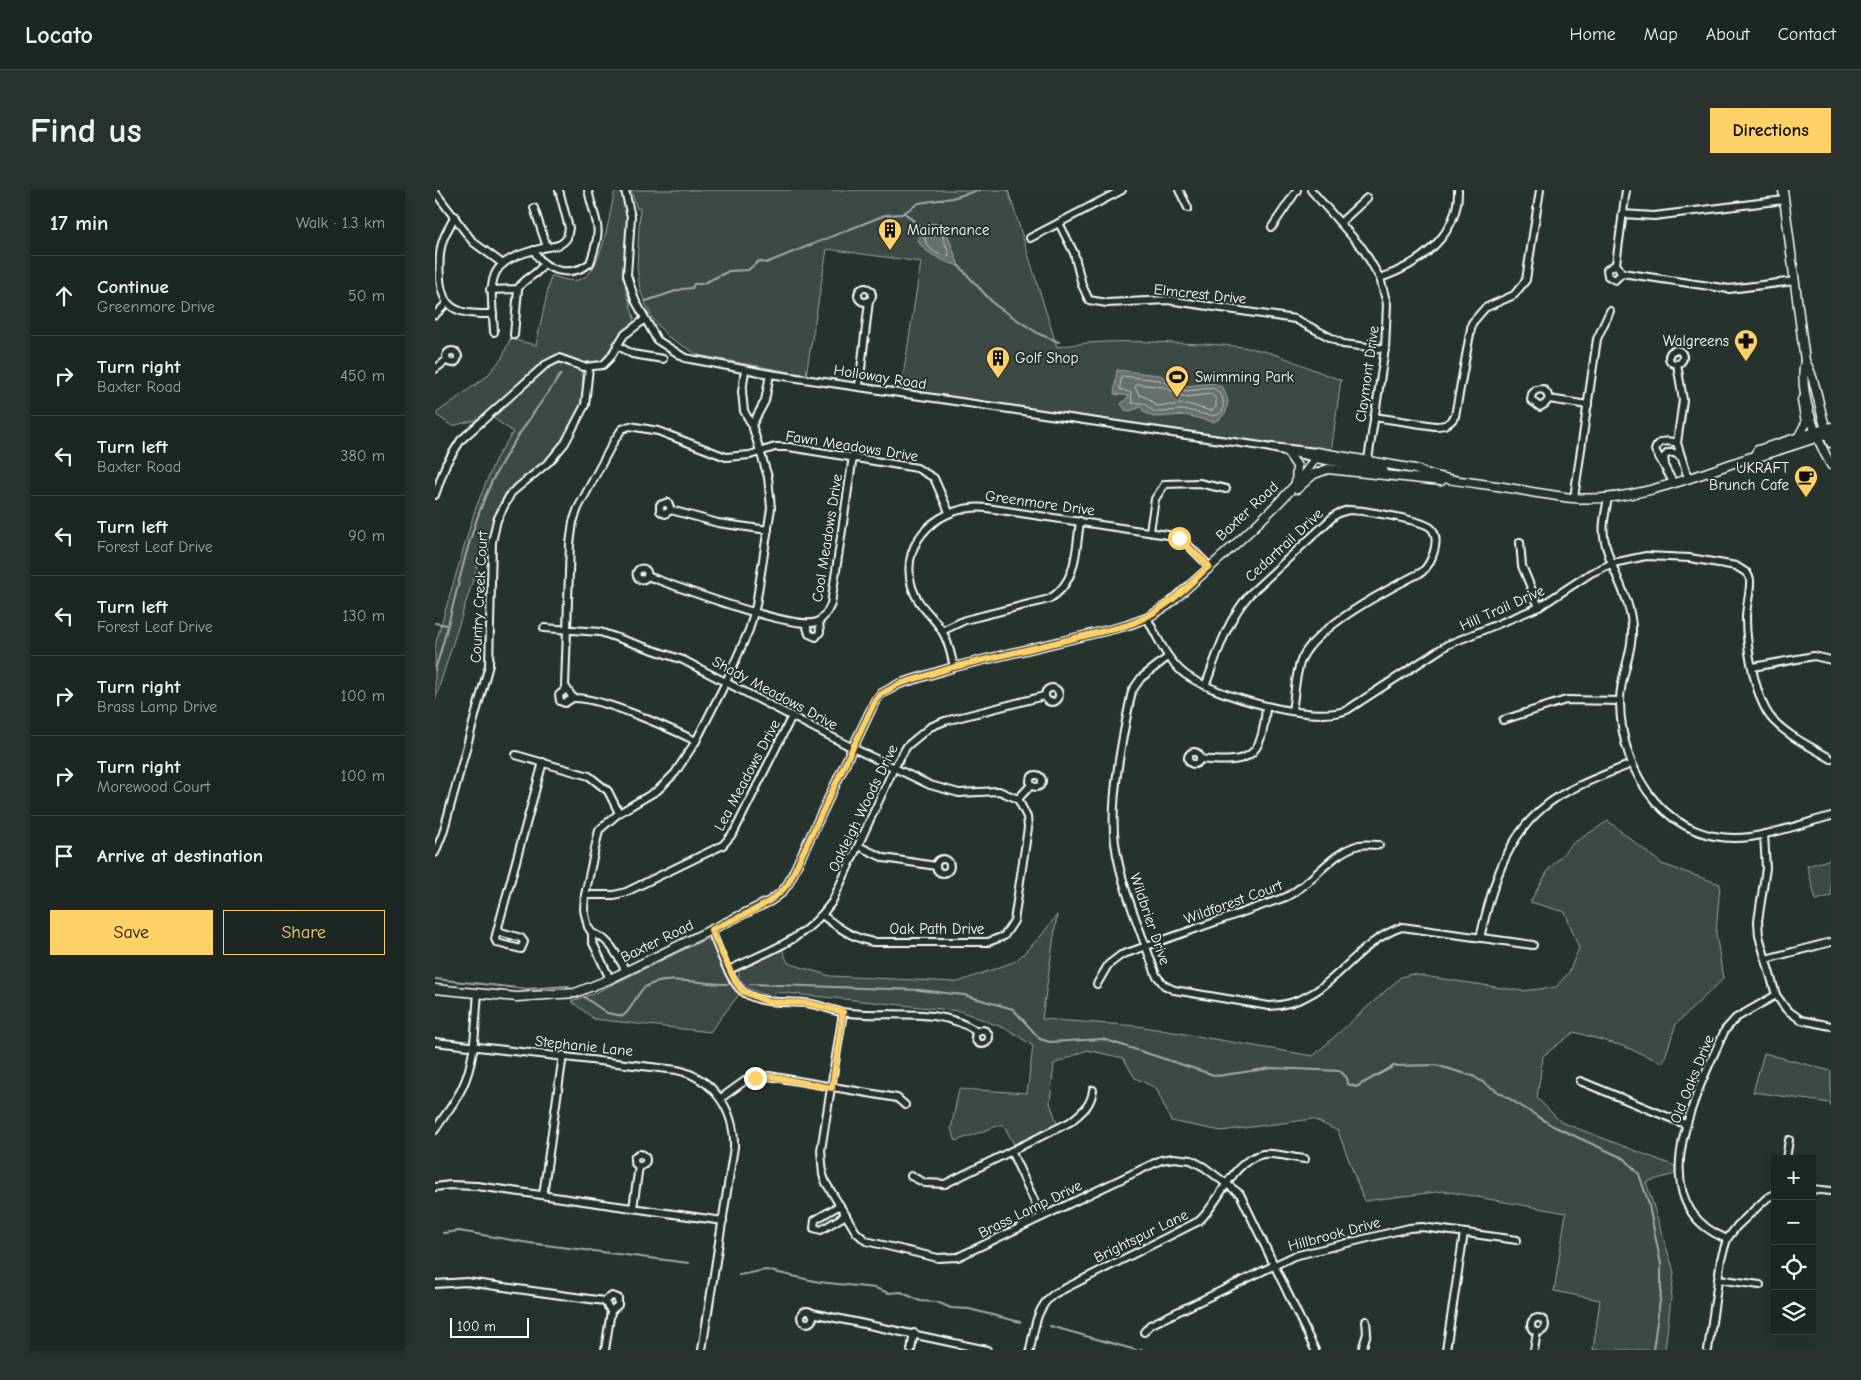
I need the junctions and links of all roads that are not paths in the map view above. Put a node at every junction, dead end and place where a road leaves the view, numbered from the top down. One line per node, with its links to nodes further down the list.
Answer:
1 (559, 190): 24 (street)
2 (588, 190): 27 (street)
3 (625, 190): 39 (street, Holloway Road)
4 (1122, 190): 20 (street)
5 (1179, 190): 16 (street)
6 (1297, 190): 21 (street)
7 (1311, 190): 19 (street, Claymont Drive)
8 (1458, 190): 30 (street)
9 (1540, 190): 57 (street)
10 (1626, 190): 17 (street)
11 (1783, 190): 14 (main road)
12 (435, 192): 18 (street)
13 (1367, 198): 19 (street)
14 (1784, 200): 17 (street); 31 (main road)
15 (534, 208): 24 (street)
16 (1188, 208)
17 (1622, 214): 28 (street)
18 (455, 216): 23 (street); 26 (street)
19 (1341, 222): 30 (street, Claymont Drive)
20 (1059, 223): 22 (street); 43 (street, Elmcrest Drive)
21 (1273, 227)
22 (1030, 238)
23 (439, 245): 35 (street)
24 (547, 247): 25 (street)
25 (534, 250): 26 (street); 27 (street)
26 (503, 264): 33 (street)
27 (543, 264): 32 (street)
28 (1616, 264): 29 (street); 29 (street)
29 (1622, 273): 31 (street)
30 (1380, 278): 43 (street, Claymont Drive)
31 (1795, 281): 46 (main road)
32 (518, 289): 33 (street); 41 (street)
33 (490, 290): 37 (street)
34 (869, 301): 52 (street)
35 (447, 303): 37 (street); 38 (street)
36 (1610, 311): 55 (street)
37 (493, 314): 40 (street)
38 (435, 315)
39 (644, 320): 42 (street); 50 (street, Holloway Road)
40 (494, 332)
41 (514, 335)
42 (617, 345): 44 (street); 48 (street)
43 (1385, 349): 57 (street, Claymont Drive)
44 (663, 359)
45 (447, 360): 49 (street)
46 (1805, 361): 53 (main road); 56 (main road)
47 (1677, 364): 62 (street)
48 (589, 368): 79 (street); 127 (street, Country Creek Court)
49 (435, 369)
50 (745, 370): 51 (street, Holloway Road); 59 (street)
51 (771, 374): 52 (street, Holloway Road); 59 (street)
52 (859, 386): 64 (street, Holloway Road)
53 (1806, 394): 60 (main road); 61 (main road)
54 (1549, 399): 55 (street)
55 (1587, 404): 81 (street)
56 (1822, 413): 58 (main road); 60 (main road)
57 (1374, 417): 71 (street, Claymont Drive)
58 (1831, 417)
59 (752, 424): 65 (street)
60 (1825, 432): 61 (main road); 63 (main road); 70 (main road); 73 (main road)
61 (1799, 436): 70 (main road)
62 (1677, 443): 69 (street); 72 (street)
63 (1831, 443)
64 (1261, 446): 66 (street, Holloway Road); 67 (street, Holloway Road)
65 (760, 452): 68 (street, Fawn Meadows Drive); 86 (street); 98 (street, Fawn Meadows Drive)
66 (1288, 453): 67 (street, Holloway Road); 77 (main road)
67 (1316, 455): 71 (main road); 77 (main road, Baxter Road)
68 (853, 456): 83 (street, Fawn Meadows Drive); 95 (street, Cool Meadows Drive)
69 (1679, 456): 72 (street); 74 (street)
70 (1754, 456): 74 (main road)
71 (1368, 464): 75 (main road)
72 (1665, 464): 76 (street)
73 (1831, 465)
74 (1687, 478): 76 (main road)
75 (1456, 480): 81 (main road); 84 (main road)
76 (1673, 482): 80 (main road)
77 (1295, 486): 84 (main road, Baxter Road)
78 (1226, 489): 87 (street)
79 (435, 495)
80 (1608, 496): 81 (main road); 89 (street)
81 (1574, 498)
82 (671, 510): 86 (street)
83 (949, 512): 85 (street, Greenmore Drive); 99 (street, Greenmore Drive)
84 (1266, 513): 90 (main road, Baxter Road)
85 (1080, 521): 87 (street, Greenmore Drive); 99 (street)
86 (768, 530): 93 (street)
87 (1150, 531): 90 (street, Greenmore Drive)
88 (1520, 542): 92 (street)
89 (1613, 563): 92 (street, Hill Trail Drive); 103 (street, Hill Trail Drive); 107 (street)
90 (1209, 566): 94 (main road, Baxter Road)
91 (647, 576): 93 (street, Cool Meadows Drive)
92 (1539, 607): 109 (street, Hill Trail Drive)
93 (754, 612): 96 (street, Cool Meadows Drive); 104 (street)
94 (1147, 618): 100 (street, Hill Trail Drive); 102 (main road, Baxter Road)
95 (819, 621): 96 (street, Cool Meadows Drive); 96 (street)
96 (806, 624)
97 (544, 628): 98 (street, Shady Meadows Drive)
98 (567, 629): 104 (street, Shady Meadows Drive); 112 (street, Fawn Meadows Drive)
99 (942, 631): 102 (street, Greenmore Drive)
100 (1168, 657): 105 (street, Hill Trail Drive); 137 (street, Wildbrier Drive)
101 (1831, 660): 103 (street)
102 (954, 667): 113 (main road, Baxter Road)
103 (1753, 667): 116 (street, Hill Trail Drive)
104 (726, 682): 110 (street, Shady Meadows Drive); 112 (street)
105 (1206, 684): 108 (street, Hill Trail Drive); 109 (street, Cedartrail Drive)
106 (1045, 696): 119 (street, Oakleigh Woods Drive)
107 (1620, 701): 111 (street); 118 (street)
108 (1266, 707): 109 (street, Hill Trail Drive); 115 (street)
109 (1292, 711)
110 (792, 716): 113 (street, Shady Meadows Drive); 129 (street, Lea Meadows Drive)
111 (1503, 720)
112 (696, 740): 122 (street)
113 (853, 748): 119 (street, Shady Meadows Drive); 131 (main road, Baxter Road)
114 (516, 755): 117 (street)
115 (1201, 759)
116 (1831, 759)
117 (543, 762): 122 (street); 132 (street)
118 (1631, 764): 124 (street); 134 (street)
119 (894, 768): 121 (street, Shady Meadows Drive); 126 (street, Oakleigh Woods Drive)
120 (1031, 785): 121 (street)
121 (1018, 799): 130 (street, Oak Path Drive)
122 (619, 813): 129 (street)
123 (1831, 816): 124 (street)
124 (1763, 834): 138 (street)
125 (1379, 845): 137 (street, Wildforest Court)
126 (858, 846): 128 (street); 130 (street, Oakleigh Woods Drive)
127 (435, 853)
128 (936, 866)
129 (585, 895): 133 (street)
130 (822, 915): 139 (street, Oakleigh Woods Drive)
131 (711, 930): 139 (street); 140 (main road, Baxter Road)
132 (497, 931)
133 (592, 933): 140 (street); 141 (street)
134 (1480, 938): 136 (street, Wildbrier Drive); 137 (street, Wildbrier Drive)
135 (1831, 942): 138 (street)
136 (1533, 945)
137 (1146, 946): 142 (street, Wildforest Court)
138 (1766, 959): 145 (street)
139 (729, 970): 146 (street)
140 (626, 971): 141 (main road, Baxter Road)
141 (610, 979): 144 (main road, Baxter Road)
142 (1097, 984)
143 (435, 989): 144 (main road, Baxter Road)
144 (478, 993): 150 (street)
145 (1776, 995): 147 (street); 157 (street, Old Oaks Drive)
146 (843, 1012): 148 (street); 153 (street, Brass Lamp Drive)
147 (1831, 1026)
148 (977, 1032)
149 (435, 1042): 150 (street, Stephanie Lane)
150 (473, 1046): 151 (street, Stephanie Lane); 158 (street)
151 (563, 1055): 155 (street, Stephanie Lane); 169 (street)
152 (1580, 1081): 157 (street)
153 (832, 1088): 155 (street); 156 (street); 171 (street, Brass Lamp Drive)
154 (1093, 1090): 160 (street)
155 (721, 1098): 175 (street)
156 (905, 1105)
157 (1685, 1124): 177 (street, Old Oaks Drive)
158 (435, 1130)
159 (1789, 1140): 161 (street)
160 (1011, 1151): 164 (street); 174 (street)
161 (1787, 1155)
162 (1305, 1159): 165 (street, Brightspur Lane)
163 (639, 1166): 172 (street)
164 (911, 1176)
165 (1227, 1185): 174 (street, Brass Lamp Drive); 179 (street, Brass Lamp Drive); 194 (street, Brightspur Lane)
166 (435, 1187): 169 (street)
167 (1816, 1189): 168 (street)
168 (1831, 1191)
169 (543, 1195): 172 (street)
170 (1771, 1196): 177 (street)
171 (840, 1205): 173 (street, Brass Lamp Drive); 173 (street)
172 (633, 1208): 175 (street)
173 (846, 1215): 174 (street, Brass Lamp Drive)
174 (1042, 1217)
175 (723, 1221): 191 (street)
176 (1464, 1233): 178 (street, Hillbrook Drive); 179 (street, Hillbrook Drive); 197 (street)
177 (1727, 1239): 180 (street)
178 (1517, 1240)
179 (1275, 1265): 187 (street, Hillbrook Drive); 195 (street, Brass Lamp Drive)
180 (1718, 1279): 182 (street); 199 (street)
181 (435, 1284): 183 (street)
182 (1760, 1285)
183 (604, 1301): 184 (street); 184 (street)
184 (611, 1311): 190 (street)
185 (812, 1314): 189 (street)
186 (1366, 1321): 196 (street)
187 (1144, 1332)
188 (1537, 1332): 198 (street)
189 (914, 1333): 192 (street); 193 (street)
190 (605, 1350)
191 (702, 1350)
192 (911, 1350)
193 (987, 1350)
194 (1030, 1350)
195 (1315, 1350)
196 (1362, 1350)
197 (1446, 1350)
198 (1535, 1350)
199 (1708, 1350)

